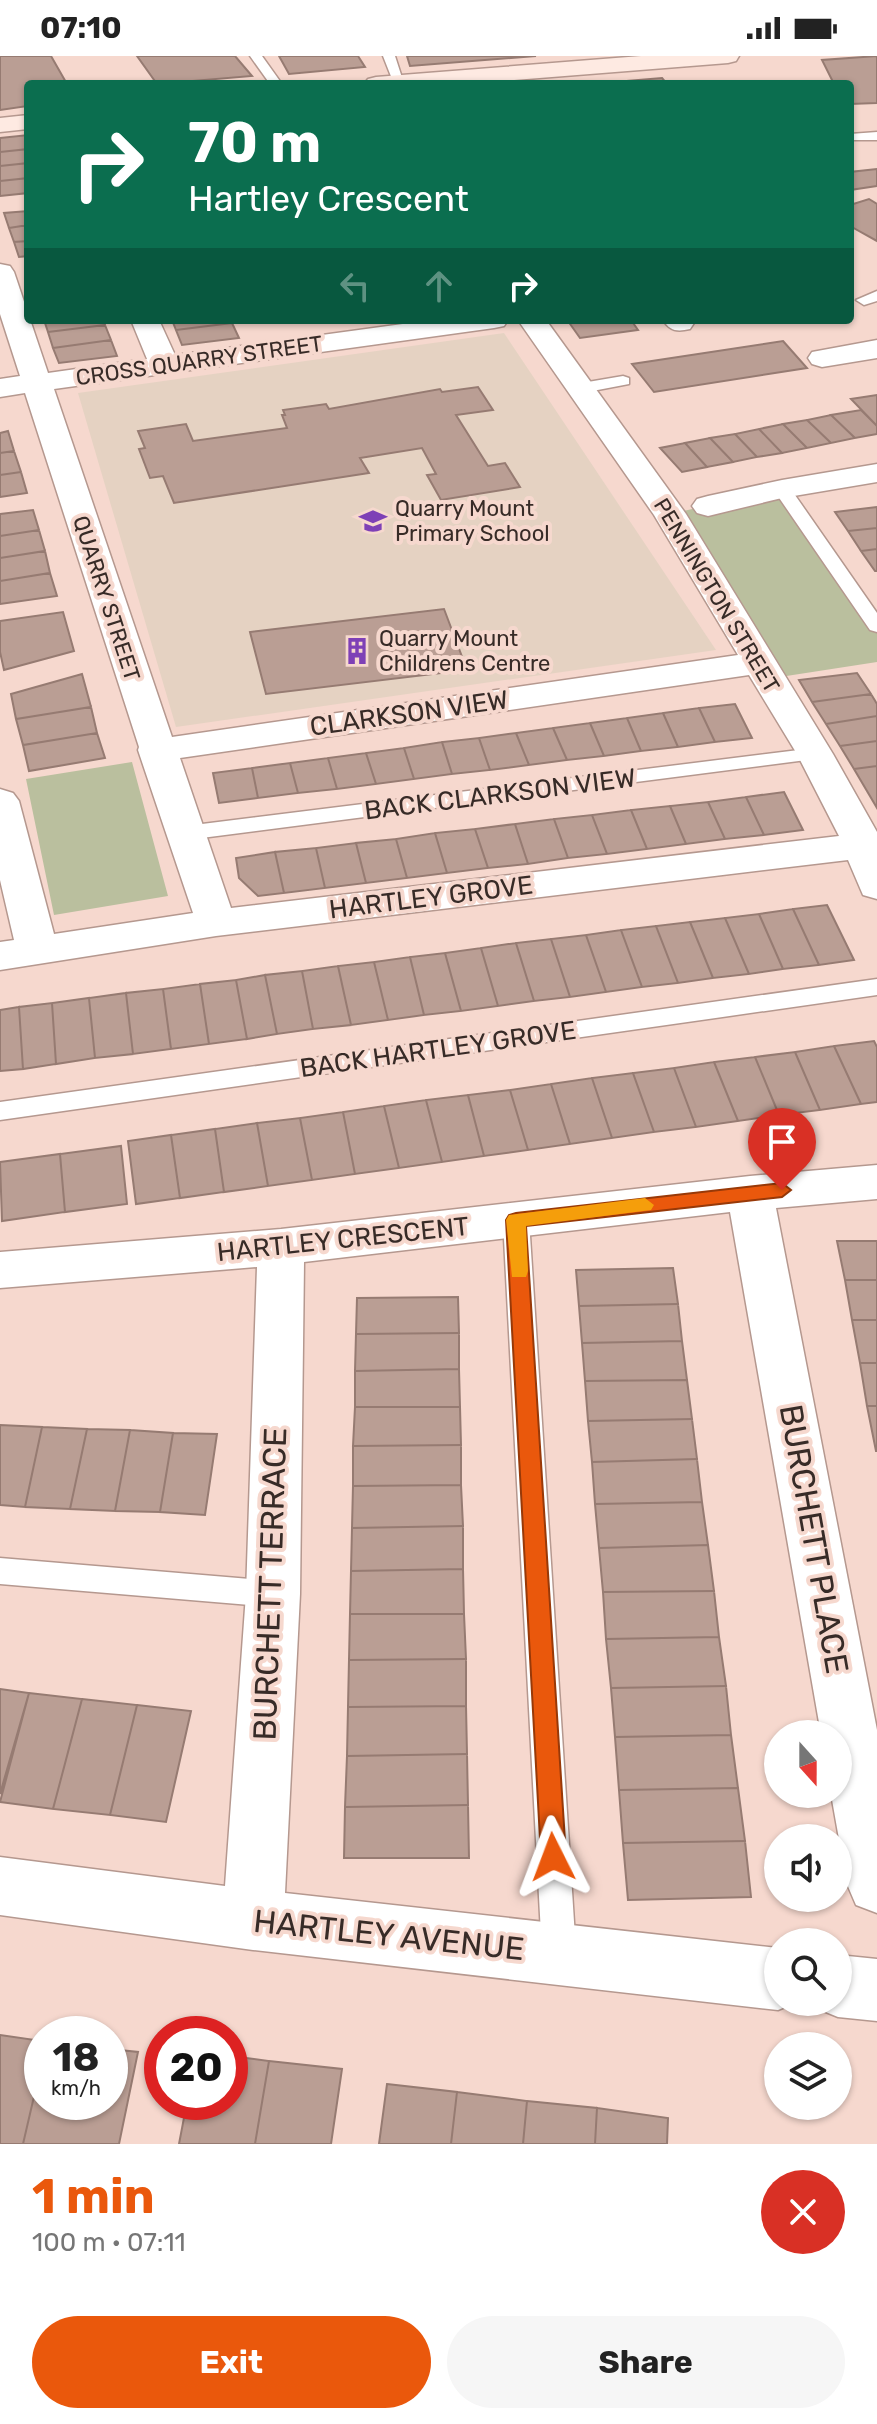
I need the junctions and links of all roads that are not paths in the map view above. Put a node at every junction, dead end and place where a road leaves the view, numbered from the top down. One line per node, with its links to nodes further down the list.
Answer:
1 (256, 56): 5 (lane)
2 (389, 56): 6 (lane)
3 (728, 56): 4 (street)
4 (698, 57): 7 (street)
5 (273, 80)
6 (388, 80)
7 (424, 80)
8 (24, 122): 9 (street)
9 (0, 125)
10 (877, 136): 11 (lane)
11 (854, 137)
12 (0, 272): 22 (street, QUARRY STREET)
13 (147, 324): 20 (street)
14 (274, 324): 17 (street)
15 (463, 324): 17 (street, CROSS QUARRY STREET)
16 (535, 324): 24 (street, PENNINGTON STREET)
17 (287, 347): 20 (street, CROSS QUARRY STREET)
18 (877, 349): 19 (street)
19 (822, 358)
20 (164, 364): 22 (street, CROSS QUARRY STREET)
21 (623, 381): 24 (lane)
22 (37, 383): 23 (street, CROSS QUARRY STREET); 30 (street, QUARRY STREET)
23 (0, 388)
24 (582, 388): 29 (street, PENNINGTON STREET)
25 (877, 473): 26 (street)
26 (782, 489): 27 (street); 28 (lane)
27 (708, 506)
28 (877, 626)
29 (757, 663): 30 (street, CLARKSON VIEW); 31 (street, PENNINGTON STREET)
30 (156, 750): 33 (street, QUARRY STREET)
31 (815, 754): 33 (lane, BACK CLARKSON VIEW); 34 (street, PENNINGTON STREET)
32 (0, 801): 37 (street)
33 (186, 833): 36 (street, QUARRY STREET)
34 (870, 845): 35 (street, PENNINGTON STREET); 36 (street, HARTLEY GROVE)
35 (877, 886)
36 (216, 923): 37 (street, HARTLEY GROVE)
37 (18, 953)
38 (877, 987): 39 (lane, BACK HARTLEY GROVE)
39 (0, 1111)
40 (877, 1182): 41 (street, HARTLEY CRESCENT)
41 (750, 1193): 42 (street, HARTLEY CRESCENT); 47 (street, BURCHETT PLACE)
42 (516, 1220): 43 (street, HARTLEY CRESCENT); 50 (lane)
43 (281, 1247): 44 (street, HARTLEY CRESCENT); 46 (street, BURCHETT TERRACE)
44 (0, 1270)
45 (0, 1571): 46 (lane)
46 (273, 1594): 49 (street, BURCHETT TERRACE)
47 (877, 1884)
48 (0, 1886): 49 (street, HARTLEY AVENUE)
49 (253, 1920): 50 (street, HARTLEY AVENUE)
50 (559, 1953): 51 (street, HARTLEY AVENUE)
51 (764, 1977)
52 (852, 1987): 53 (street)
53 (877, 1990)

